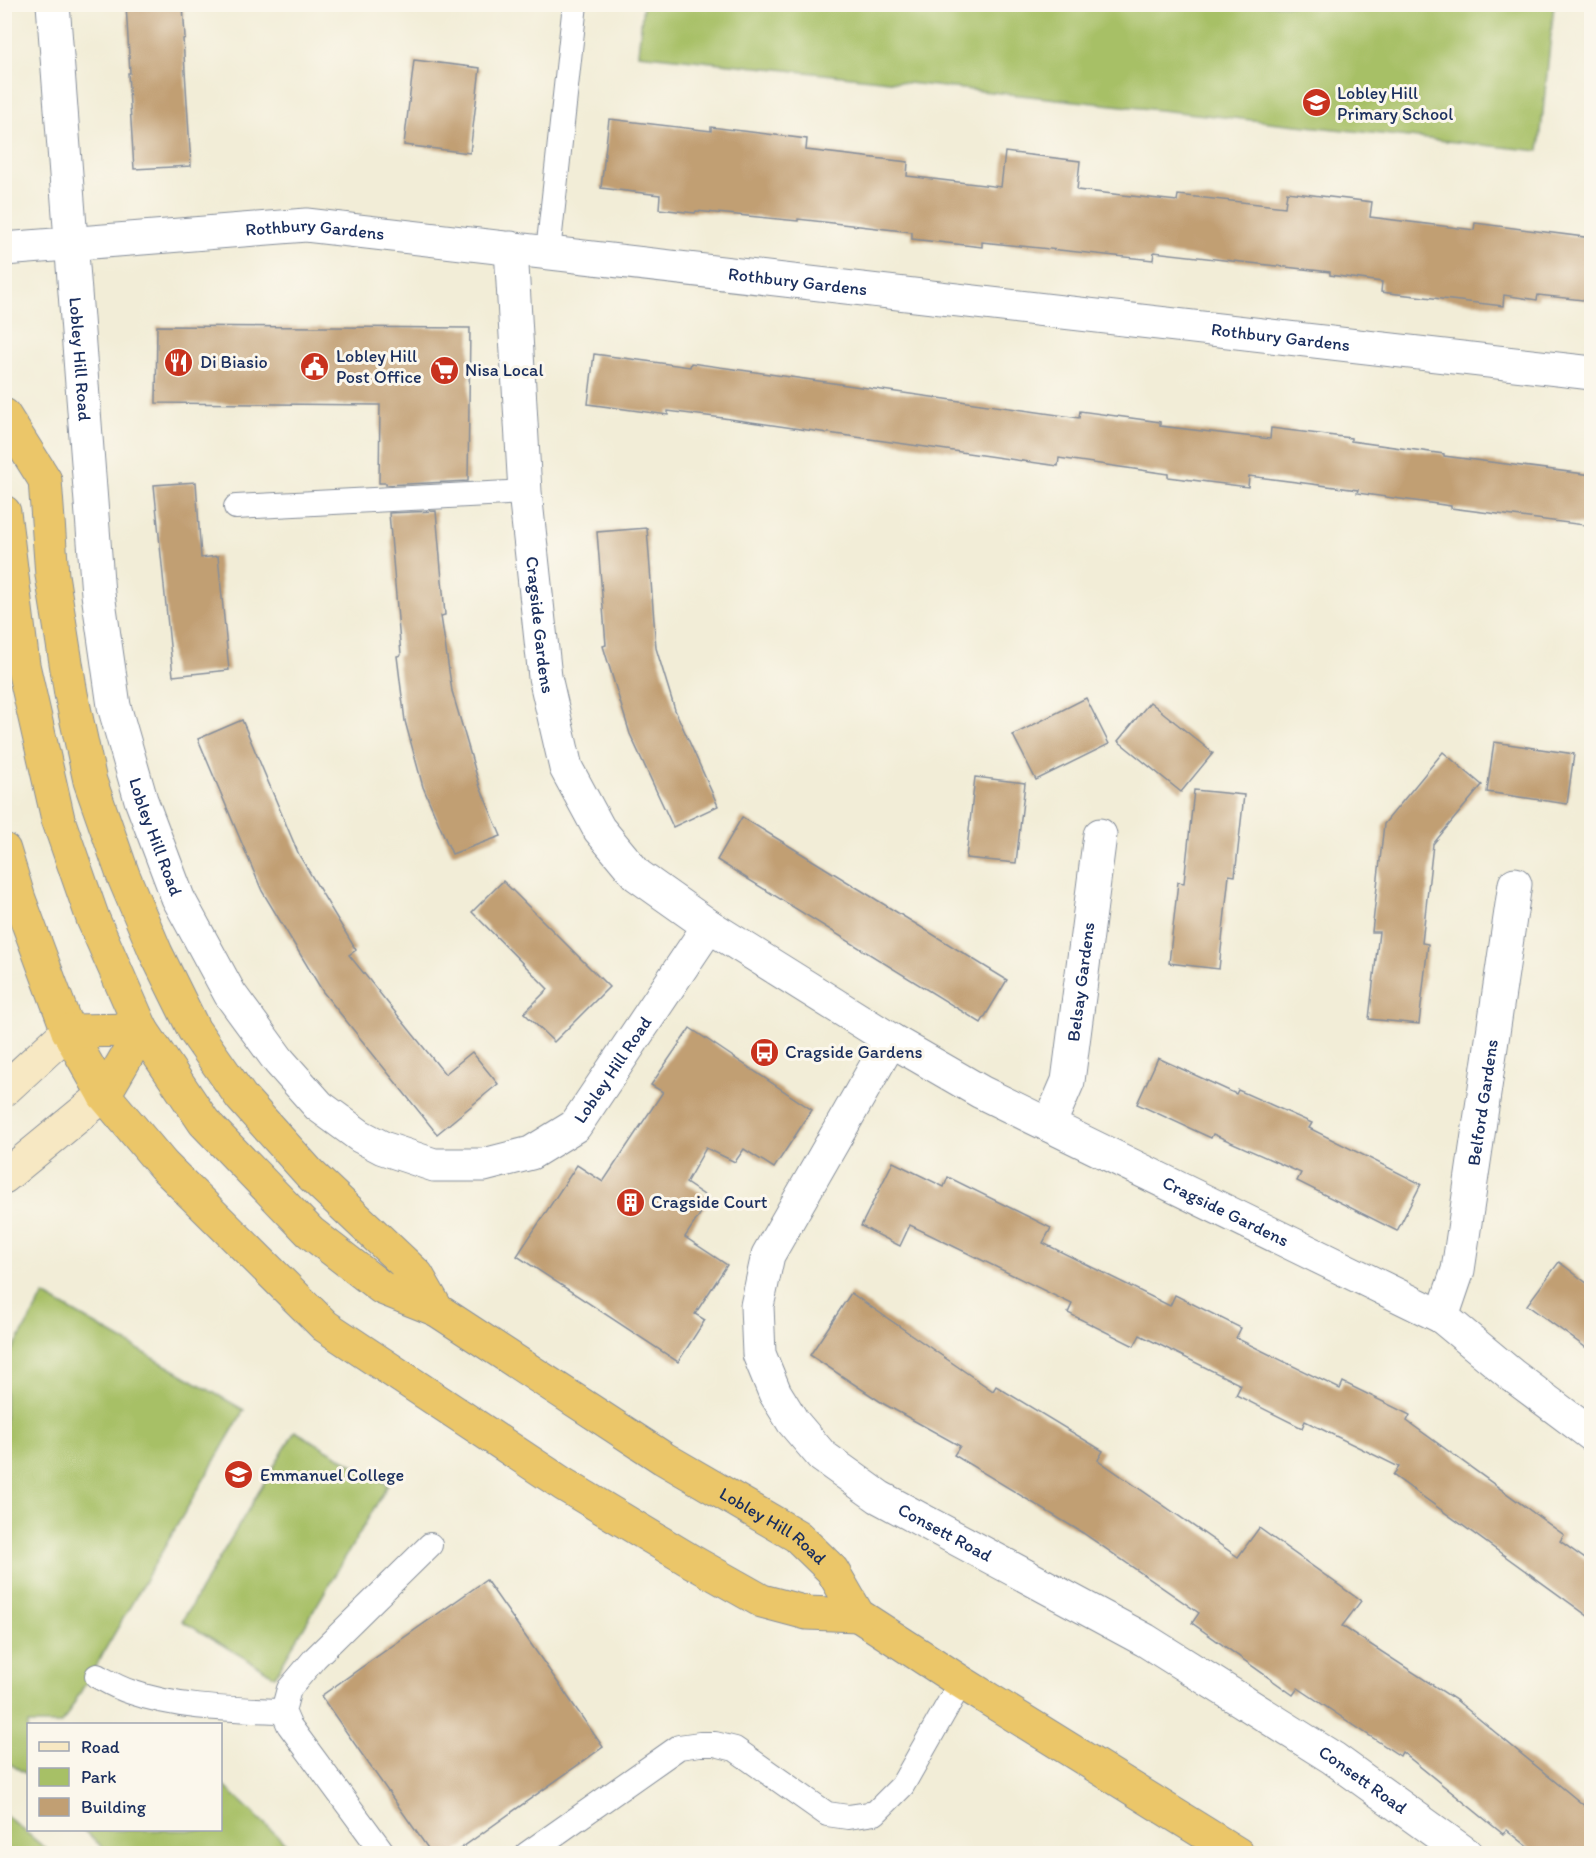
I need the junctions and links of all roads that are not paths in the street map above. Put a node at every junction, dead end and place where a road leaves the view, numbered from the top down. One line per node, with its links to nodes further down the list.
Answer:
1 (52, 4): 3 (street, Lobley Hill Road)
2 (575, 4): 6 (lane)
3 (71, 244): 4 (street, Rothbury Gardens); 5 (street, Rothbury Gardens); 15 (street, Lobley Hill Road)
4 (511, 248): 6 (street, Rothbury Gardens); 9 (street, Cragside Gardens)
5 (4, 249)
6 (548, 252): 7 (street, Rothbury Gardens)
7 (1592, 373)
8 (4, 415): 23 (highway, Lobley Hill Road)
9 (525, 492): 10 (lane); 15 (street, Cragside Gardens)
10 (236, 507)
11 (4, 512): 16 (highway)
12 (1100, 835): 21 (street, Belsay Gardens)
13 (4, 850): 17 (highway)
14 (1515, 884): 24 (street, Belford Gardens)
15 (709, 926): 18 (street, Cragside Gardens)
16 (142, 1030): 17 (highway); 20 (highway); 23 (highway)
17 (68, 1031): 19 (main road); 20 (highway)
18 (891, 1041): 21 (street, Cragside Gardens); 34 (street, Consett Road)
19 (4, 1090)
20 (105, 1095): 22 (main road); 27 (highway)
21 (1049, 1125): 24 (street, Cragside Gardens)
22 (4, 1177)
23 (437, 1310): 27 (highway, Lobley Hill Road)
24 (1442, 1317): 25 (street, Cragside Gardens)
25 (1592, 1435)
26 (430, 1545): 30 (lane)
27 (858, 1615): 29 (highway, Lobley Hill Road)
28 (98, 1676): 30 (lane)
29 (961, 1682): 32 (lane); 33 (highway, Lobley Hill Road)
30 (283, 1711): 31 (lane)
31 (384, 1854)
32 (527, 1854)
33 (1238, 1854)
34 (1466, 1854)

